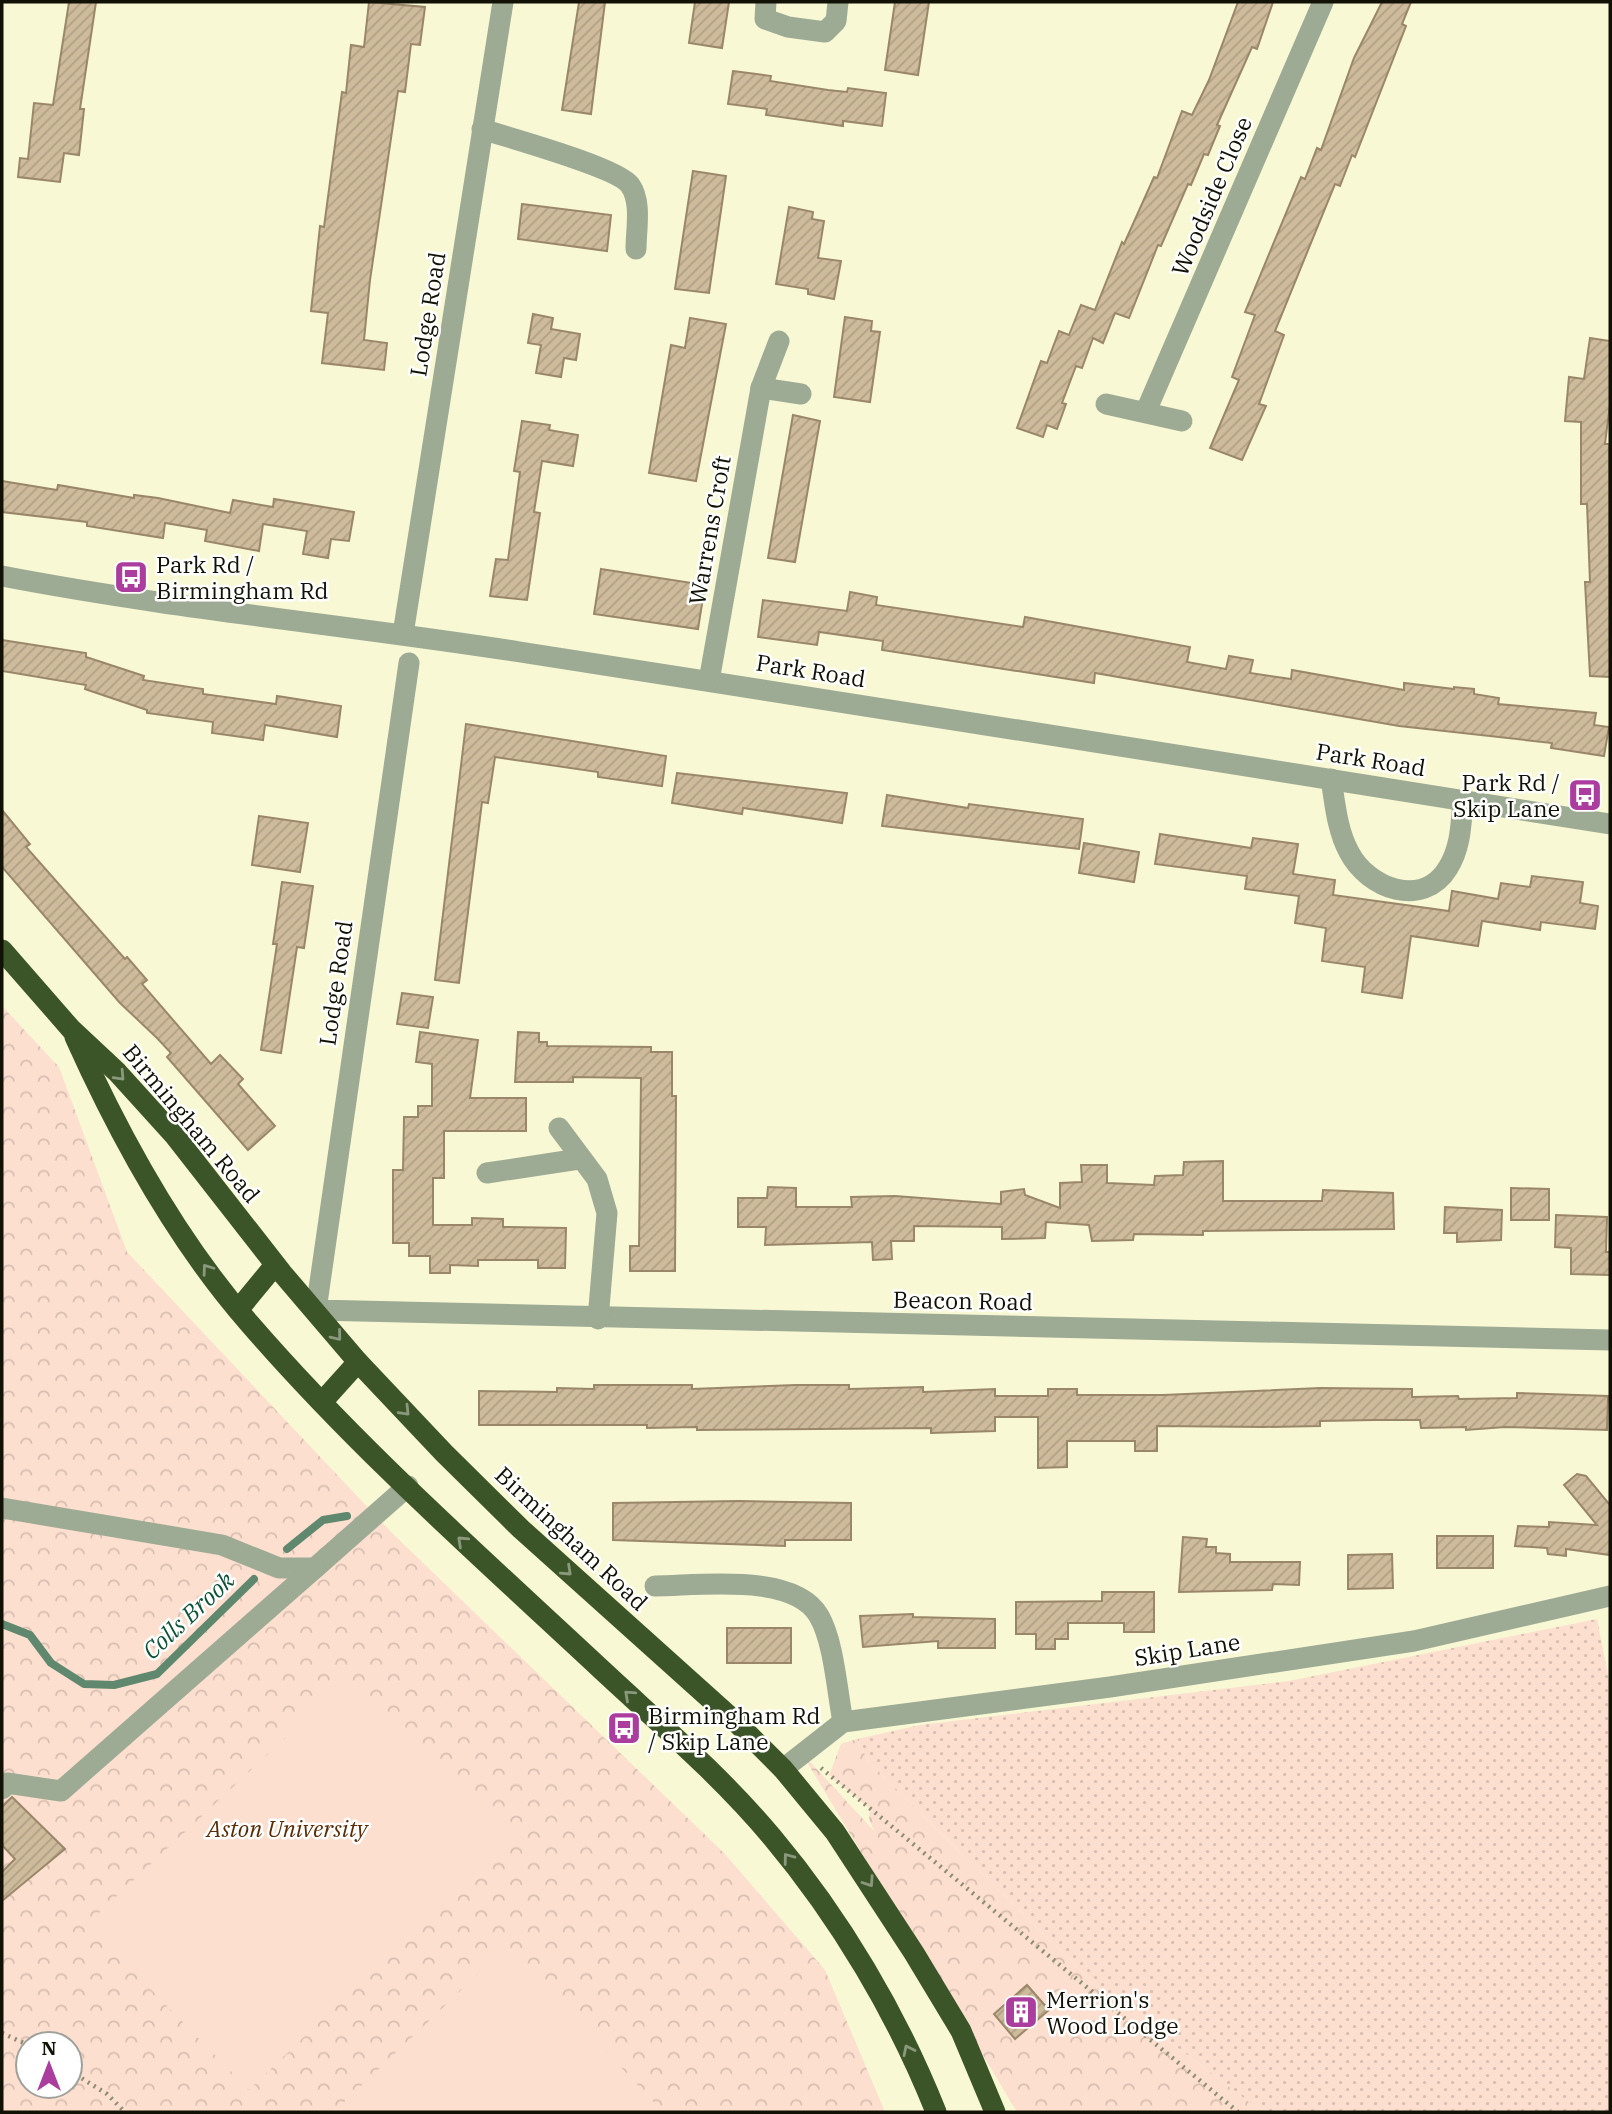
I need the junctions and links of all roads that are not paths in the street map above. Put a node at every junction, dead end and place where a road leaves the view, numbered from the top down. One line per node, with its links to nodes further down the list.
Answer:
1 (503, 2): 5 (street, Lodge Road)
2 (766, 2): 3 (street)
3 (838, 2)
4 (1323, 2): 11 (street, Woodside Close)
5 (482, 129): 6 (street); 14 (street, Lodge Road)
6 (636, 249)
7 (779, 341): 8 (street, Warrens Croft)
8 (761, 388): 9 (street); 16 (street, Warrens Croft)
9 (801, 394)
10 (1105, 404): 11 (street)
11 (1146, 411): 12 (street)
12 (1182, 421)
13 (2, 576): 14 (street, Park Road)
14 (403, 634): 16 (street, Park Road)
15 (409, 663): 27 (street, Lodge Road)
16 (709, 681): 17 (street, Park Road)
17 (1331, 779): 18 (street, Park Road); 18 (street)
18 (1463, 800): 19 (street, Park Road)
19 (1610, 824)
20 (2, 950): 21 (highway, Birmingham Road)
21 (71, 1029): 25 (highway, Birmingham Road, one-way to 25); 26 (highway, Birmingham Road, one-way to 21)
22 (559, 1128): 23 (street)
23 (579, 1159): 24 (street); 28 (street)
24 (487, 1172)
25 (275, 1265): 26 (highway); 27 (highway, Birmingham Road)
26 (238, 1310): 31 (highway, Birmingham Road)
27 (316, 1310): 28 (street, Beacon Road); 30 (highway, Birmingham Road, one-way to 30)
28 (598, 1319): 29 (street, Beacon Road)
29 (1610, 1340)
30 (358, 1362): 31 (highway); 38 (highway, Birmingham Road, one-way to 38)
31 (322, 1402): 32 (highway, Birmingham Road)
32 (408, 1486): 34 (street); 40 (highway, Birmingham Road, one-way to 32)
33 (2, 1508): 34 (street)
34 (315, 1567): 39 (street)
35 (655, 1586): 37 (street)
36 (1610, 1597): 37 (street, Skip Lane)
37 (844, 1722): 38 (street, Skip Lane)
38 (783, 1769): 41 (highway, Birmingham Road, one-way to 41)
39 (2, 1789)
40 (936, 2112)
41 (995, 2112)

